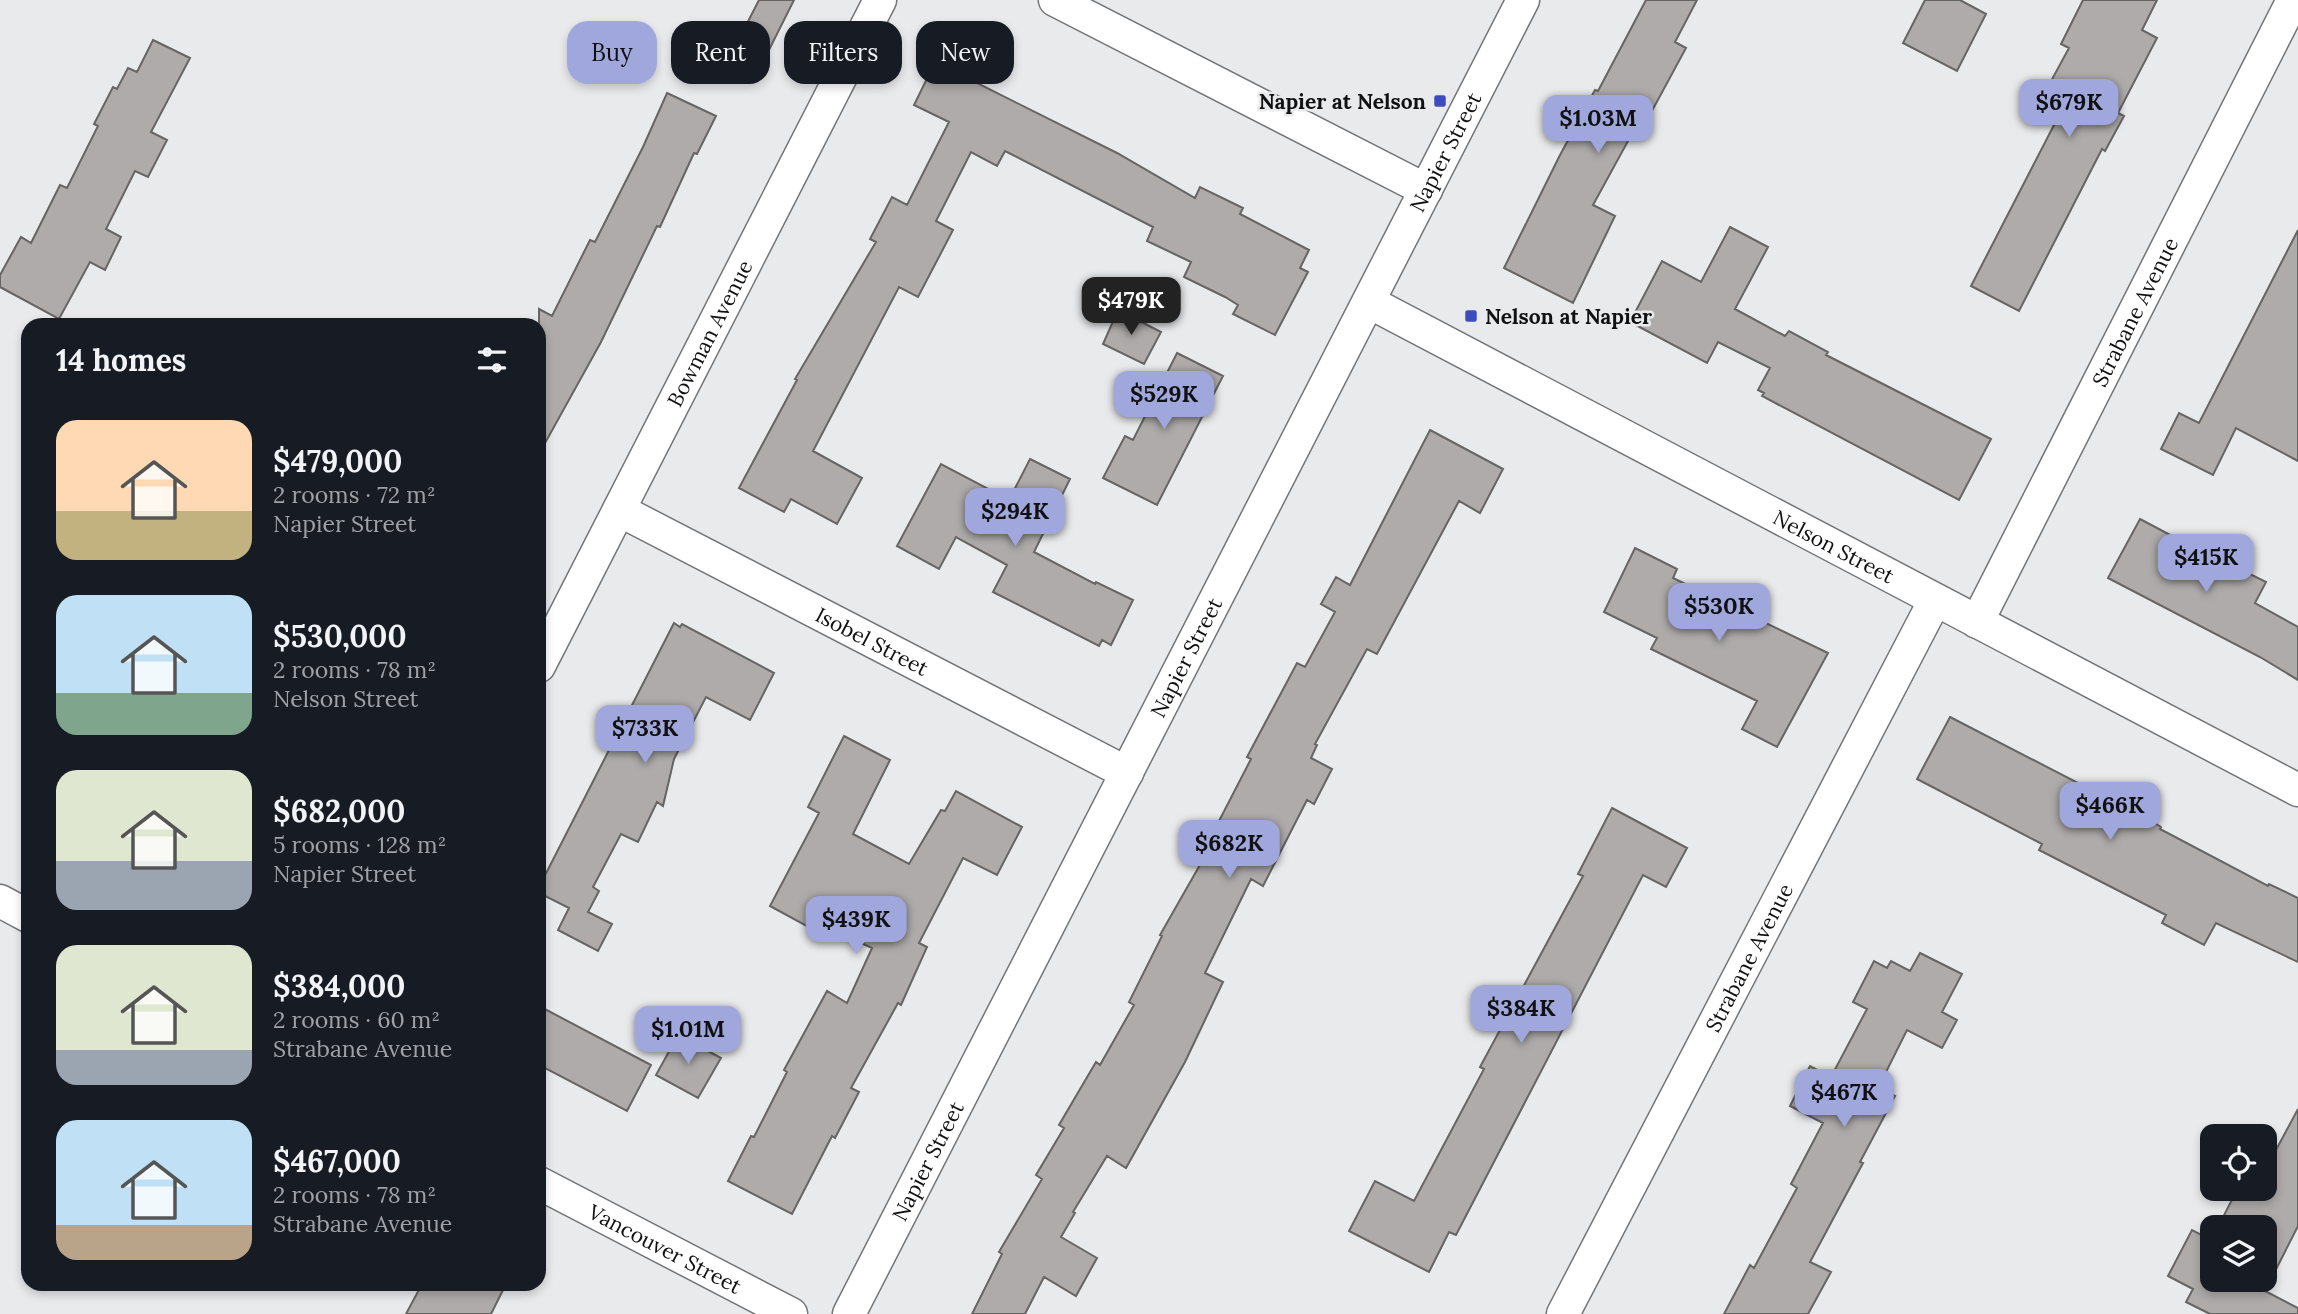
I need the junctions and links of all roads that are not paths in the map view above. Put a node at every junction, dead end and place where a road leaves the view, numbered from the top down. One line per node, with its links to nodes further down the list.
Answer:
1 (880, 0): 7 (street, Bowman Avenue)
2 (1055, 0): 5 (street)
3 (1523, 0): 5 (street, Napier Street)
4 (2293, 0): 9 (street, Strabane Avenue)
5 (1426, 190): 6 (street, Napier Street)
6 (1369, 302): 8 (street, Nelson Street); 11 (street, Napier Street)
7 (619, 510): 10 (street, Bowman Avenue); 11 (street, Isobel Street)
8 (1935, 600): 9 (street, Nelson Street); 18 (street, Strabane Avenue)
9 (1977, 622): 12 (street, Nelson Street)
10 (546, 652)
11 (1127, 773): 17 (street, Napier Street)
12 (2298, 790)
13 (0, 901): 14 (street)
14 (21, 912)
15 (546, 1187): 16 (street, Vancouver Street)
16 (791, 1314)
17 (849, 1314)
18 (1563, 1314)

